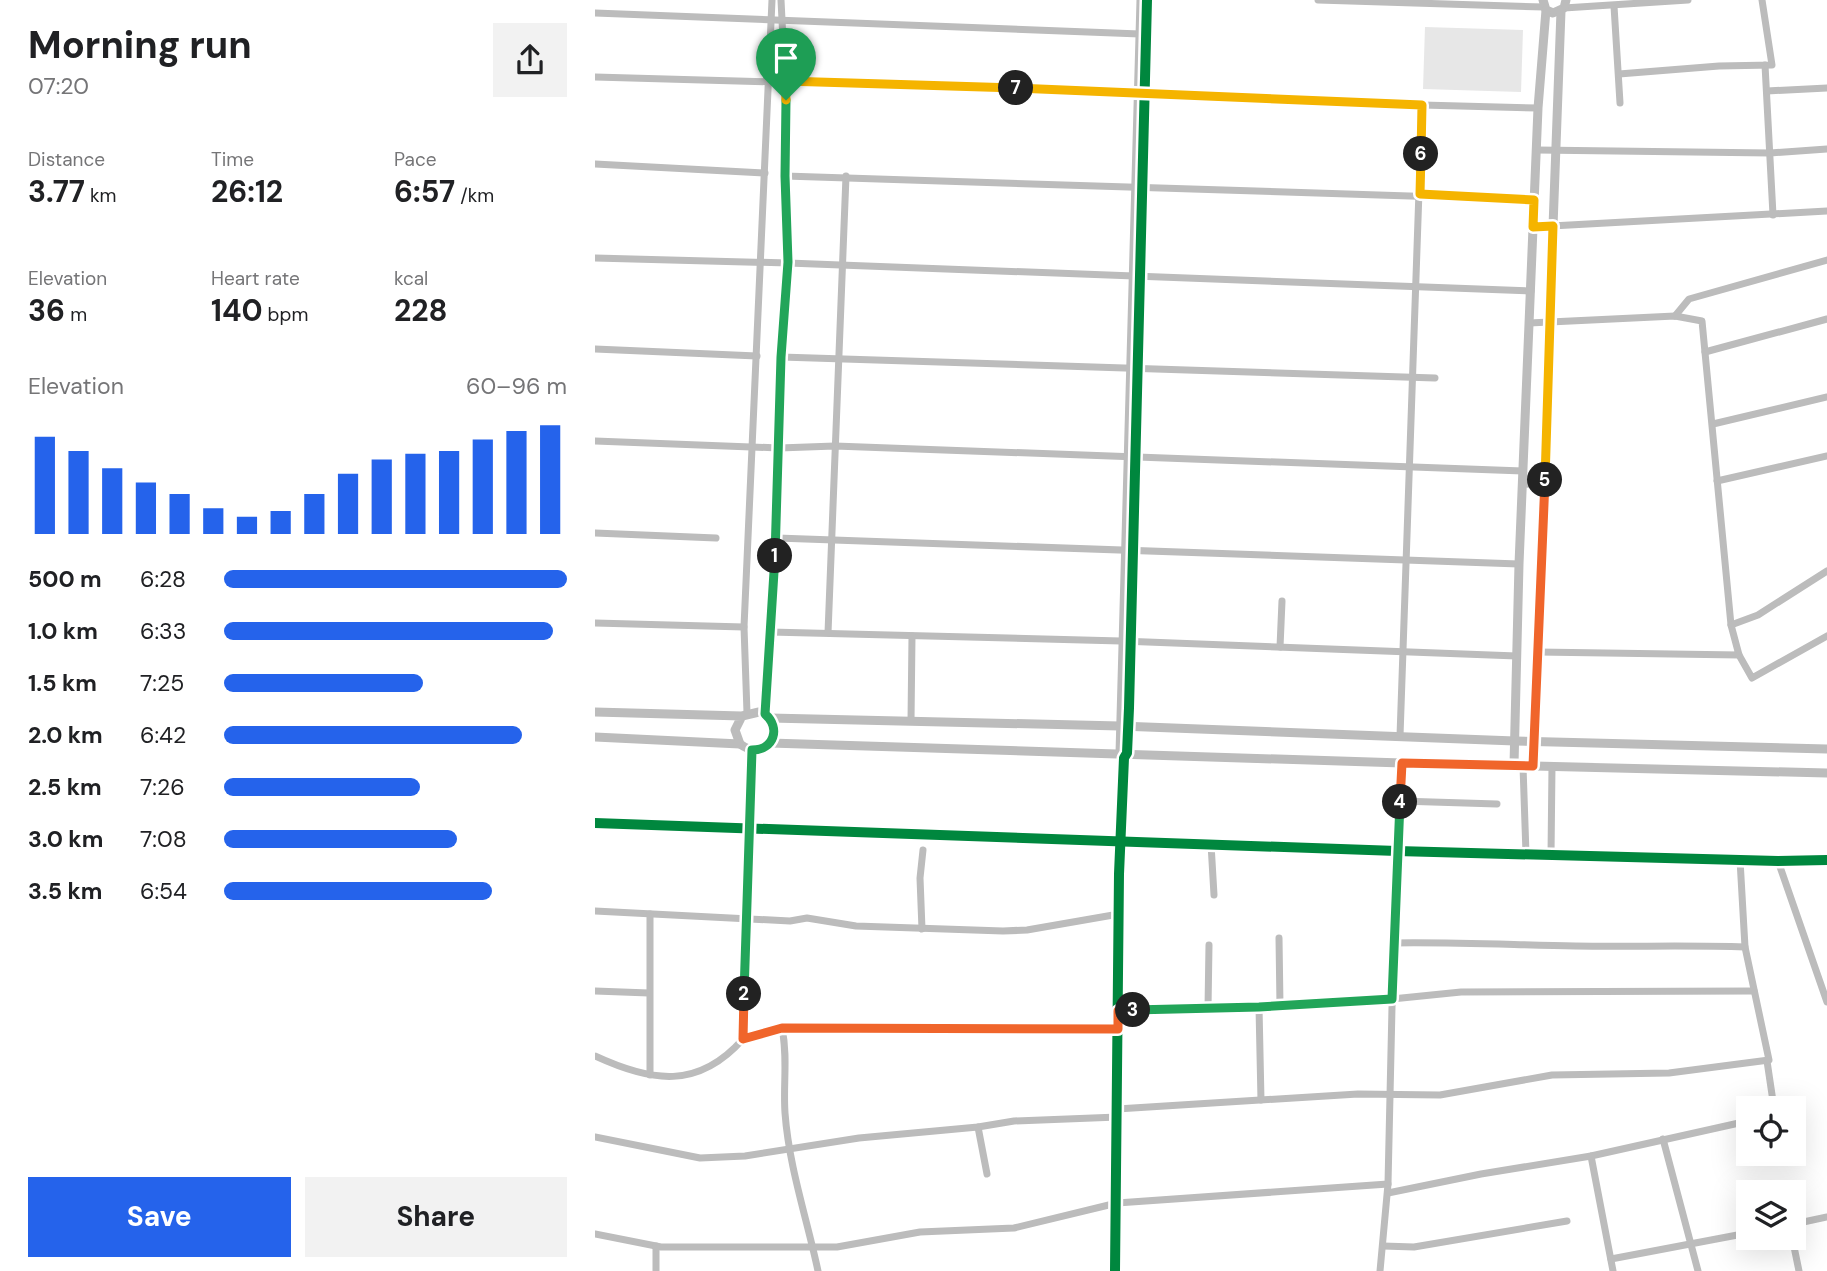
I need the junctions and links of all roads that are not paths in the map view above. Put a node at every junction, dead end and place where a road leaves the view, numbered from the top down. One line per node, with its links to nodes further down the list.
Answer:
1 (772, 0): 12 (street)
2 (781, 0): 13 (street)
3 (1140, 0): 14 (street)
4 (1147, 0): 22 (street)
5 (1318, 0): 8 (street)
6 (1688, 0): 10 (street)
7 (1762, 0): 15 (street)
8 (1544, 5): 9 (main road); 25 (main road)
9 (1564, 6): 10 (street); 28 (main road)
10 (1614, 6): 16 (street)
11 (595, 13): 12 (street)
12 (770, 19): 13 (street); 18 (street)
13 (781, 19): 14 (street); 19 (street)
14 (1140, 34): 22 (street)
15 (1765, 65): 16 (street); 21 (street)
16 (1619, 74): 23 (street)
17 (595, 76): 18 (street)
18 (768, 81): 19 (street); 31 (street)
19 (785, 81): 22 (street); 32 (street)
20 (1827, 88): 21 (street)
21 (1767, 91): 29 (street)
22 (1141, 93): 24 (street); 34 (street)
23 (1620, 103)
24 (1422, 105): 25 (street); 35 (street)
25 (1538, 108): 27 (main road)
26 (1827, 149): 29 (street)
27 (1537, 150): 28 (street); 36 (main road)
28 (1556, 151): 29 (street); 39 (main road)
29 (1770, 153): 38 (street)
30 (595, 164): 31 (street)
31 (765, 173): 43 (street)
32 (785, 176): 33 (street); 44 (street)
33 (846, 176): 34 (street); 45 (street)
34 (1139, 186): 35 (street); 46 (street)
35 (1420, 194): 36 (street); 47 (street)
36 (1534, 200): 40 (main road)
37 (1827, 211): 38 (street)
38 (1773, 215): 39 (street)
39 (1553, 226): 40 (street); 52 (main road)
40 (1533, 227): 48 (main road)
41 (595, 258): 43 (street)
42 (1827, 260): 49 (street)
43 (760, 262): 44 (street); 55 (street)
44 (788, 262): 45 (street); 56 (street)
45 (842, 266): 46 (street); 57 (street)
46 (1136, 276): 47 (street); 58 (street)
47 (1416, 286): 48 (street); 59 (street)
48 (1531, 290): 51 (main road)
49 (1675, 316): 52 (street); 54 (street)
50 (1827, 319): 54 (street)
51 (1529, 323): 52 (street); 70 (main road)
52 (1550, 323): 73 (main road)
53 (595, 349): 55 (street)
54 (1706, 352): 62 (street)
55 (757, 356): 64 (street)
56 (781, 357): 57 (street); 66 (street)
57 (838, 359): 58 (street); 65 (street)
58 (1133, 368): 59 (street); 68 (street)
59 (1412, 378): 60 (street); 69 (street)
60 (1435, 378)
61 (1827, 397): 62 (street)
62 (1713, 424): 71 (street)
63 (595, 441): 64 (street)
64 (751, 446): 66 (street); 85 (street)
65 (835, 446): 66 (street); 68 (street); 77 (street)
66 (779, 448): 76 (street)
67 (1827, 456): 71 (street)
68 (1130, 458): 69 (street); 78 (street)
69 (1409, 468): 70 (street); 79 (street)
70 (1523, 471): 72 (main road)
71 (1717, 481): 84 (street)
72 (1523, 483): 73 (main road); 80 (main road)
73 (1544, 484): 93 (main road)
74 (595, 533): 75 (street)
75 (716, 538)
76 (777, 538): 77 (street); 86 (street)
77 (831, 539): 78 (street); 87 (street)
78 (1128, 550): 79 (street); 90 (street)
79 (1406, 560): 80 (street); 92 (street)
80 (1519, 564): 95 (main road)
81 (1827, 571): 84 (street)
82 (1282, 601): 91 (street)
83 (595, 623): 85 (street)
84 (1731, 625): 94 (street)
85 (744, 627): 97 (street)
86 (770, 632): 87 (street); 98 (street)
87 (828, 633): 88 (street)
88 (912, 636): 90 (street); 99 (street)
89 (1827, 636): 94 (street)
90 (1126, 641): 91 (street); 100 (street)
91 (1280, 647): 92 (street)
92 (1403, 652): 95 (street); 101 (street)
93 (1538, 652): 94 (street); 104 (main road)
94 (1739, 655)
95 (1517, 656): 103 (main road)
96 (595, 712): 97 (main road)
97 (745, 715): 98 (main road); 106 (main road)
98 (767, 716): 99 (main road); 105 (main road)
99 (911, 721): 100 (main road)
100 (1124, 726): 101 (main road); 109 (street)
101 (1400, 736): 103 (main road)
102 (595, 737): 106 (main road)
103 (1515, 741): 104 (main road); 111 (main road)
104 (1533, 741): 108 (main road); 111 (main road)
105 (770, 743): 107 (main road); 109 (main road)
106 (740, 744): 107 (main road)
107 (752, 750): 118 (street)
108 (1827, 750)
109 (1123, 755): 110 (main road); 119 (street)
110 (1402, 763): 111 (main road); 115 (street)
111 (1523, 766): 112 (main road); 123 (street)
112 (1552, 766): 114 (main road); 124 (street)
113 (1827, 767): 114 (main road)
114 (1827, 773)
115 (1400, 801): 116 (street); 122 (street)
116 (1497, 804)
117 (595, 823): 118 (street)
118 (749, 830): 119 (street); 132 (street)
119 (1121, 841): 120 (street); 131 (street)
120 (1211, 844): 122 (street); 128 (street)
121 (923, 850): 133 (street)
122 (1397, 851): 123 (street); 135 (street)
123 (1526, 854): 124 (street)
124 (1551, 855): 125 (street)
125 (1740, 860): 127 (street); 137 (street)
126 (1827, 860): 127 (street)
127 (1778, 861): 142 (street)
128 (1214, 895)
129 (595, 911): 130 (street)
130 (650, 914): 132 (street); 140 (street)
131 (1119, 914): 133 (street); 146 (street)
132 (746, 918): 133 (street); 149 (street)
133 (922, 929)
134 (1279, 938): 143 (street)
135 (1393, 943): 137 (street); 141 (street)
136 (1209, 945): 145 (street)
137 (1745, 947): 139 (street)
138 (595, 991): 140 (street)
139 (1754, 991): 141 (street); 151 (street)
140 (649, 993): 152 (street)
141 (1392, 999): 143 (street); 153 (street)
142 (1827, 1002)
143 (1280, 1006): 144 (street)
144 (1259, 1007): 145 (street); 155 (street)
145 (1208, 1008): 146 (street)
146 (1118, 1011): 148 (street)
147 (782, 1028): 148 (street); 149 (street); 161 (street)
148 (1118, 1029): 156 (street)
149 (743, 1039): 152 (street)
150 (595, 1056): 152 (street)
151 (1767, 1061): 153 (street); 154 (street)
152 (650, 1075)
153 (1389, 1095): 155 (street); 164 (street)
154 (1771, 1096)
155 (1261, 1100): 156 (street)
156 (1118, 1113): 158 (street); 165 (street)
157 (1736, 1124): 160 (street)
158 (978, 1127): 161 (street); 163 (street)
159 (595, 1137): 161 (street)
160 (1663, 1139): 162 (street); 171 (street)
161 (790, 1150): 174 (street)
162 (1591, 1156): 164 (street); 176 (street)
163 (987, 1174)
164 (1388, 1189): 165 (street); 173 (street)
165 (1117, 1203): 174 (street); 179 (street)
166 (1827, 1217): 168 (street)
167 (1567, 1220): 173 (street)
168 (1806, 1221)
169 (595, 1234): 172 (street)
170 (1736, 1236): 171 (street)
171 (1691, 1245): 176 (street); 182 (street)
172 (656, 1246): 174 (street); 177 (street)
173 (1383, 1246): 180 (street)
174 (812, 1247): 178 (street)
175 (1795, 1250): 183 (street)
176 (1611, 1259): 181 (street)
177 (656, 1271)
178 (818, 1271)
179 (1115, 1271)
180 (1380, 1271)
181 (1613, 1271)
182 (1698, 1271)
183 (1799, 1271)

